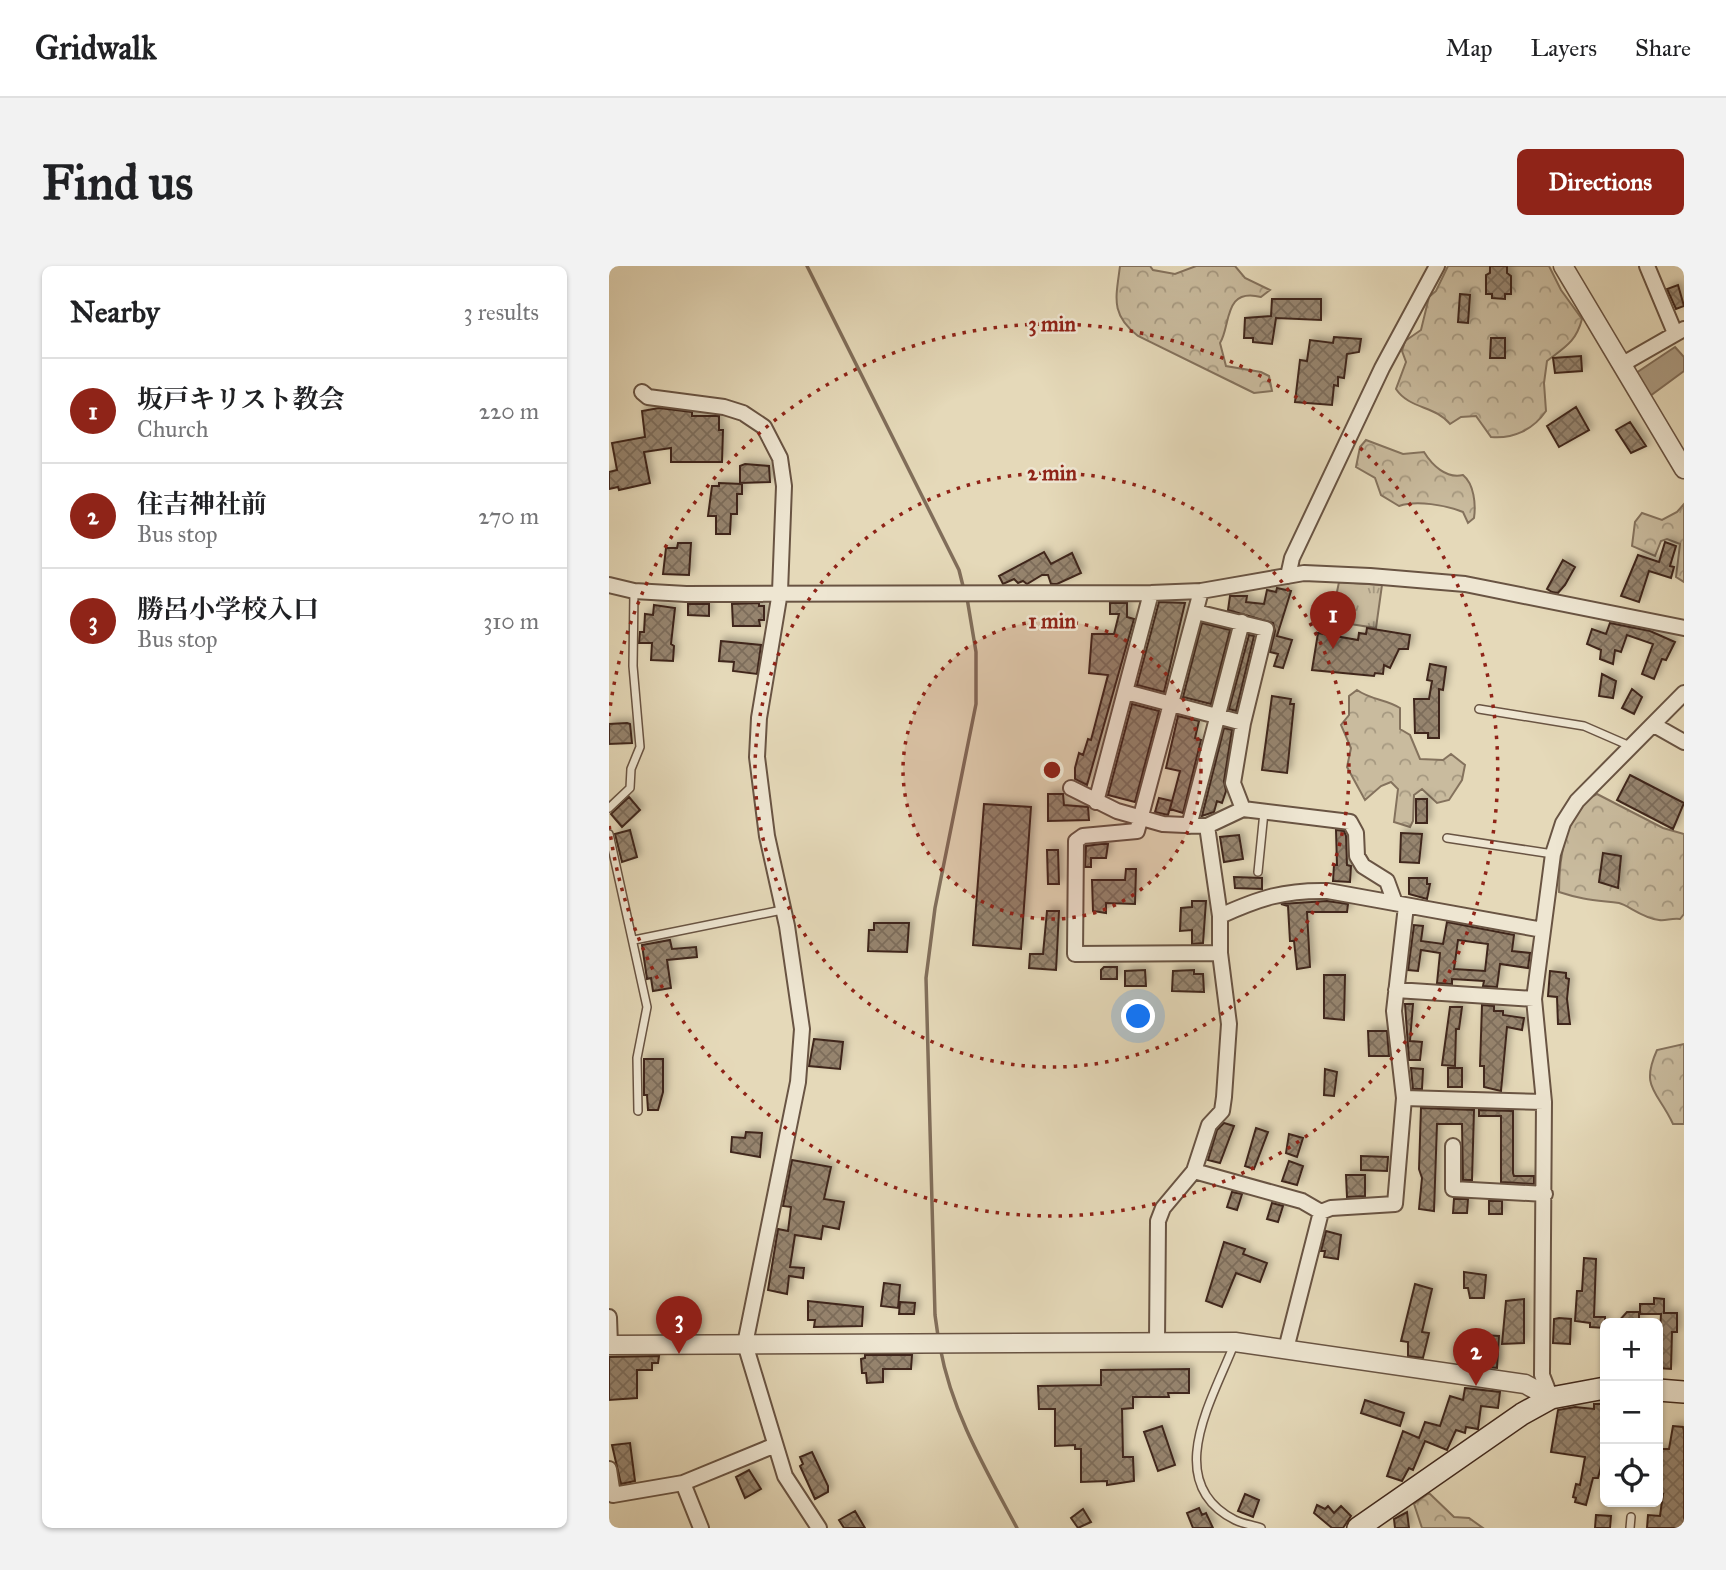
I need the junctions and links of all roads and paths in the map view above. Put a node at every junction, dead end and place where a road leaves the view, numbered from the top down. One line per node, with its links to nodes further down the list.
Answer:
1 (1437, 266): 8 (street)
2 (1563, 266): 5 (street)
3 (1647, 266): 4 (street)
4 (1679, 331): 5 (street)
5 (1621, 365): 7 (street)
6 (642, 392): 12 (street)
7 (1684, 469)
8 (1288, 576): 11 (street); 16 (street)
9 (609, 584): 10 (street)
10 (633, 591): 12 (street); 28 (lane)
11 (1201, 591): 13 (street); 14 (street)
12 (781, 592): 13 (street); 39 (street)
13 (1151, 593): 17 (street)
14 (1196, 611): 15 (street); 19 (street)
15 (1242, 622): 21 (street); 22 (street)
16 (1684, 628)
17 (1126, 692): 19 (street); 27 (street)
18 (1684, 693): 23 (street)
19 (1173, 704): 21 (street); 31 (street)
20 (1479, 709): 25 (lane)
21 (1216, 716): 22 (street); 32 (street)
22 (1243, 723): 29 (street)
23 (1654, 725): 24 (street); 25 (street)
24 (1684, 742)
25 (1631, 746): 36 (street)
26 (1071, 788): 27 (street)
27 (1096, 802): 31 (street)
28 (609, 808)
29 (1243, 809): 30 (street); 33 (street)
30 (1264, 812): 37 (lane); 38 (street)
31 (1141, 819): 32 (street); 43 (street)
32 (1189, 826): 33 (street)
33 (1207, 826): 40 (street)
34 (609, 834): 42 (lane)
35 (1447, 838): 36 (lane)
36 (1553, 854): 41 (street)
37 (1258, 872)
38 (1401, 904): 40 (street); 41 (street); 44 (street)
39 (782, 910): 42 (lane); 56 (street)
40 (1220, 916): 43 (street)
41 (1543, 930): 45 (street)
42 (634, 940): 48 (lane)
43 (1220, 953): 50 (street)
44 (1396, 990): 45 (street); 46 (street)
45 (1534, 999): 47 (street)
46 (1404, 1098): 47 (street); 52 (street)
47 (1544, 1102): 51 (street)
48 (638, 1111)
49 (1453, 1146): 51 (street)
50 (1194, 1171): 52 (street); 54 (street)
51 (1545, 1194): 62 (street)
52 (1321, 1212): 58 (street)
53 (609, 1317): 57 (street)
54 (1157, 1341): 55 (street); 56 (street)
55 (1235, 1342): 58 (street); 69 (lane)
56 (745, 1344): 57 (street); 63 (street)
57 (609, 1345)
58 (1286, 1349): 62 (street)
59 (1600, 1389): 62 (main road)
60 (1663, 1390): 61 (main road)
61 (1684, 1392)
62 (1551, 1398): 70 (main road)
63 (773, 1446): 65 (street); 68 (street)
64 (609, 1469): 65 (street)
65 (683, 1483): 67 (street)
66 (1631, 1517): 71 (lane)
67 (701, 1528)
68 (818, 1528)
69 (1261, 1528)
70 (1358, 1528)
71 (1630, 1528)

